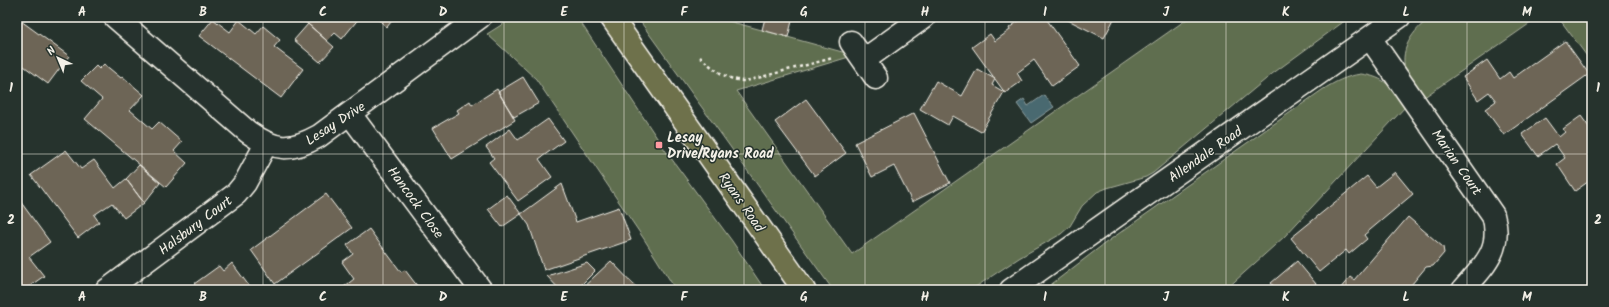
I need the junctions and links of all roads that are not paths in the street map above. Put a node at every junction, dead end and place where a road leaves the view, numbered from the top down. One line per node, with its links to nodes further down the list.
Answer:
1 (115, 17): 9 (street, Lesay Drive)
2 (611, 17): 12 (main road, Ryans Road)
3 (924, 17): 7 (street)
4 (1400, 17): 6 (street, Allendale Road)
5 (483, 18): 8 (street, Lesay Drive)
6 (1370, 38): 13 (street, Allendale Road); 14 (street, Marian Court)
7 (876, 78)
8 (350, 114): 9 (street, Lesay Drive); 11 (street, Hancock Close)
9 (266, 144): 10 (street, Halsbury Court)
10 (107, 290)
11 (481, 290)
12 (804, 290)
13 (1011, 290)
14 (1463, 290)

